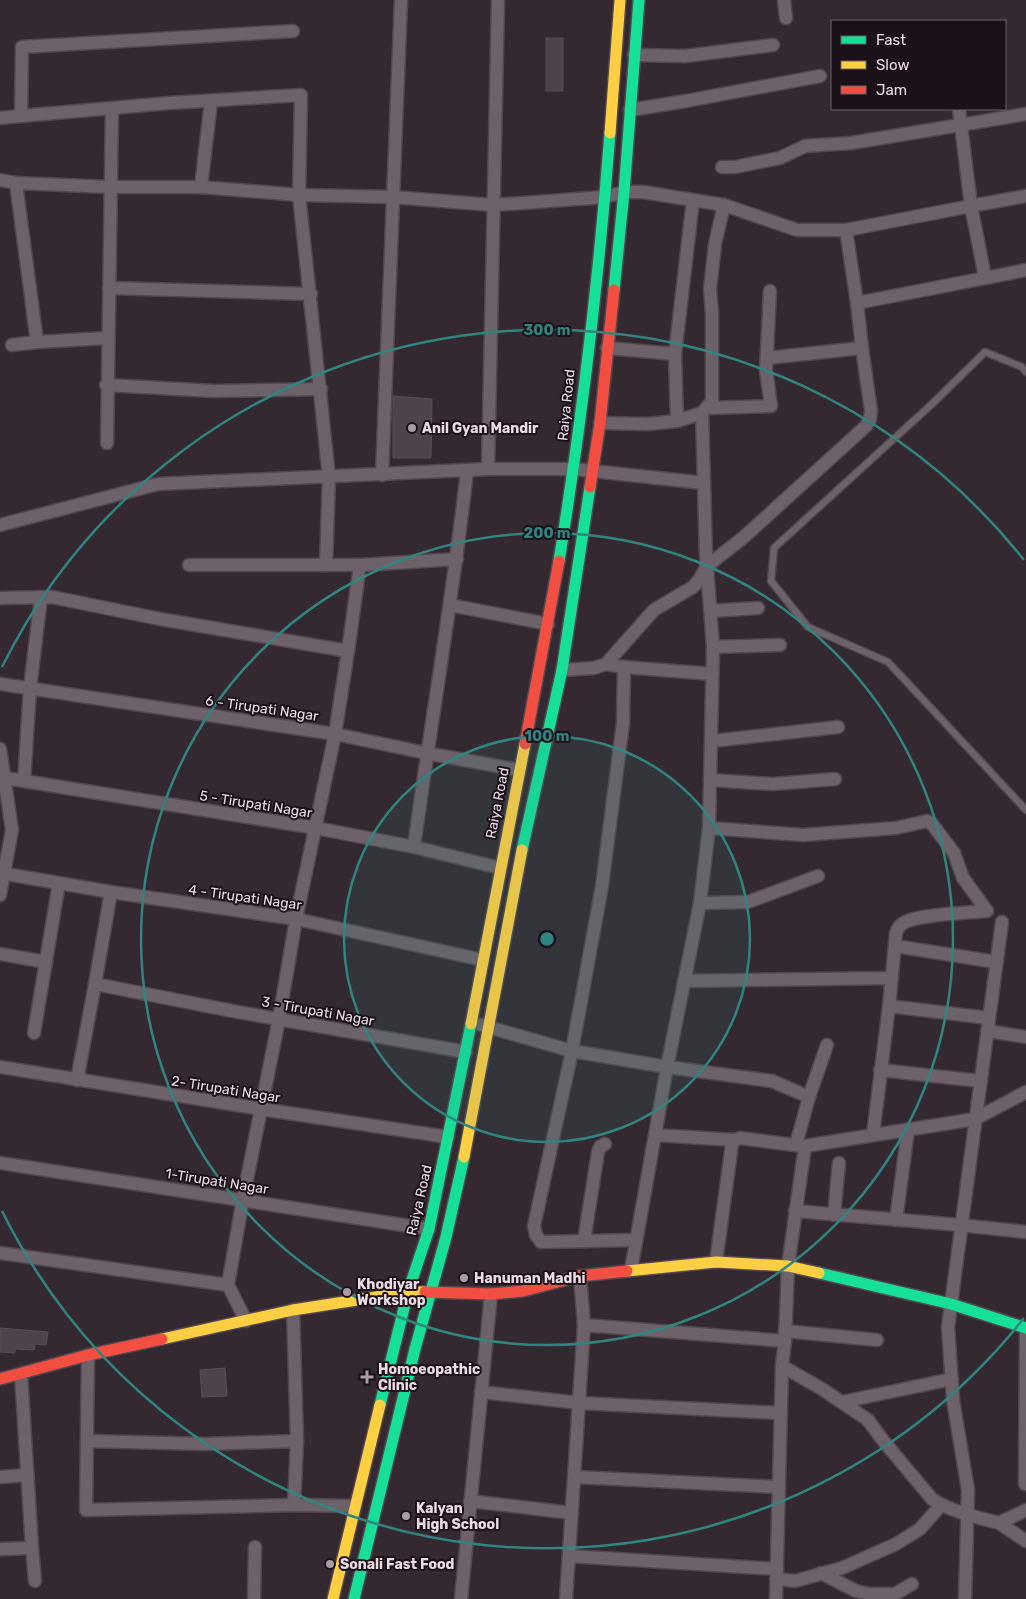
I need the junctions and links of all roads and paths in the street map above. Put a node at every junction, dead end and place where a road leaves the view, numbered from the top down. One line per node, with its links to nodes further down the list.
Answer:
1 (401, 0): 27 (street)
2 (498, 0): 30 (street)
3 (620, 0): 28 (street, Raiya Road)
4 (639, 0): 9 (street)
5 (784, 0): 6 (street)
6 (786, 18)
7 (293, 31): 16 (street)
8 (773, 45): 9 (street)
9 (634, 55): 13 (street)
10 (820, 76): 13 (street)
11 (211, 101): 12 (street); 23 (street); 25 (street)
12 (112, 109): 16 (street); 22 (street)
13 (630, 110): 24 (street)
14 (959, 110): 18 (street)
15 (1026, 114): 18 (street)
16 (20, 116): 17 (street)
17 (0, 118)
18 (962, 124): 19 (street); 32 (street)
19 (722, 166)
20 (0, 180): 21 (street)
21 (16, 183): 22 (street); 41 (street)
22 (110, 187): 23 (street); 36 (street)
23 (201, 187): 25 (street)
24 (624, 192): 28 (street); 29 (street); 43 (street)
25 (299, 195): 27 (street); 38 (street)
26 (1026, 196): 32 (street)
27 (392, 197): 30 (street); 58 (street)
28 (605, 197): 30 (street); 55 (street, Raiya Road)
29 (693, 200): 31 (street); 45 (street)
30 (493, 205): 54 (street)
31 (724, 205): 33 (street); 50 (street)
32 (971, 206): 33 (street); 35 (street)
33 (846, 230): 39 (street)
34 (1026, 270): 35 (street)
35 (985, 278): 39 (street)
36 (109, 288): 38 (street); 40 (street)
37 (770, 291): 46 (street)
38 (311, 294): 49 (street)
39 (857, 302): 44 (street)
40 (108, 338): 41 (street); 48 (street)
41 (37, 342): 42 (street)
42 (12, 345)
43 (607, 348): 45 (street); 52 (street)
44 (862, 348): 46 (street); 66 (street)
45 (675, 354): 51 (street)
46 (766, 358): 50 (street)
47 (1026, 372): 92 (lane)
48 (106, 385): 49 (street); 53 (street)
49 (320, 389): 59 (street)
50 (704, 411): 51 (street); 60 (street)
51 (678, 421): 52 (street)
52 (600, 423): 57 (street)
53 (107, 442)
54 (488, 469): 55 (street); 56 (street)
55 (574, 469): 57 (street); 72 (street, Raiya Road)
56 (467, 471): 58 (street); 62 (street)
57 (594, 472): 60 (street); 78 (street)
58 (382, 475): 59 (street)
59 (329, 477): 61 (street); 63 (street)
60 (704, 483): 66 (street)
61 (0, 525)
62 (457, 559): 64 (street); 69 (street)
63 (326, 564): 64 (street); 65 (street)
64 (360, 564): 75 (street)
65 (190, 565)
66 (707, 566): 71 (street); 76 (street)
67 (42, 597): 68 (street); 75 (street); 81 (street)
68 (0, 598)
69 (450, 605): 72 (street); 86 (street)
70 (758, 608): 71 (street)
71 (710, 611): 74 (street)
72 (548, 624): 87 (street, Raiya Road)
73 (780, 645): 74 (street)
74 (713, 647): 79 (street)
75 (348, 651): 83 (street)
76 (606, 664): 77 (street); 78 (street)
77 (624, 667): 79 (street); 121 (street)
78 (562, 670): 117 (street)
79 (712, 674): 84 (street)
80 (0, 684): 81 (street, 6 - Tirupati Nagar)
81 (30, 688): 83 (street, 6 - Tirupati Nagar); 91 (street)
82 (838, 726): 84 (street)
83 (335, 734): 86 (street, 6 - Tirupati Nagar); 93 (street)
84 (712, 741): 90 (street)
85 (0, 750): 88 (street)
86 (426, 753): 87 (street, 6 - Tirupati Nagar); 95 (street)
87 (519, 770): 96 (street, Raiya Road)
88 (5, 778): 91 (street, 5 - Tirupati Nagar); 97 (street)
89 (835, 779): 90 (street)
90 (710, 780): 94 (street)
91 (24, 781): 93 (street, 5 - Tirupati Nagar)
92 (1026, 810)
93 (316, 828): 95 (street, 5 - Tirupati Nagar); 103 (street)
94 (709, 828): 102 (street); 105 (street)
95 (414, 847): 96 (street, 5 - Tirupati Nagar)
96 (500, 868): 107 (street, Raiya Road)
97 (2, 873): 99 (street, 4 - Tirupati Nagar); 101 (street)
98 (818, 876): 102 (street)
99 (60, 883): 100 (street, 4 - Tirupati Nagar); 108 (street)
100 (111, 892): 103 (street, 4 - Tirupati Nagar); 112 (street)
101 (0, 895)
102 (700, 902): 111 (street)
103 (296, 919): 107 (street, 4 - Tirupati Nagar); 114 (street)
104 (1002, 922): 109 (street)
105 (895, 946): 109 (street); 110 (street)
106 (0, 954): 108 (street)
107 (483, 960): 115 (street, Raiya Road)
108 (46, 962): 118 (street)
109 (996, 962): 116 (street)
110 (892, 978): 111 (street); 113 (street)
111 (684, 981): 124 (street)
112 (96, 984): 114 (street, 3 - Tirupati Nagar); 126 (street)
113 (889, 1006): 116 (street); 125 (street)
114 (279, 1019): 122 (street, 3 - Tirupati Nagar); 130 (street)
115 (471, 1023): 117 (street); 122 (street, Raiya Road)
116 (988, 1024): 119 (street); 127 (street)
117 (488, 1027): 121 (street); 157 (street)
118 (34, 1033)
119 (1026, 1037)
120 (827, 1045): 129 (street)
121 (572, 1051): 124 (street); 149 (street)
122 (466, 1052): 135 (street, Raiya Road)
123 (0, 1067): 126 (street, 2- Tirupati Nagar)
124 (667, 1067): 129 (street); 133 (street)
125 (880, 1070): 127 (street); 134 (street)
126 (77, 1080): 130 (street, 2- Tirupati Nagar)
127 (980, 1081): 131 (street)
128 (1026, 1092): 131 (street)
129 (809, 1097): 138 (street)
130 (260, 1110): 135 (street, 2- Tirupati Nagar); 141 (street)
131 (975, 1119): 132 (street); 145 (street)
132 (908, 1130): 134 (street); 144 (street)
133 (655, 1135): 136 (street); 148 (street)
134 (873, 1135): 138 (street)
135 (448, 1137): 146 (street, Raiya Road)
136 (735, 1140): 138 (street); 151 (street)
137 (605, 1144): 149 (street)
138 (801, 1146): 142 (street)
139 (0, 1163): 141 (street, 1-Tirupati Nagar)
140 (839, 1163): 143 (street)
141 (242, 1200): 146 (street, 1-Tirupati Nagar); 155 (street)
142 (795, 1211): 143 (street); 152 (street)
143 (834, 1214): 144 (street)
144 (896, 1220): 145 (street)
145 (960, 1225): 147 (street); 159 (street)
146 (429, 1228): 156 (street, Raiya Road)
147 (1026, 1232)
148 (636, 1240): 149 (street); 153 (street)
149 (584, 1241)
150 (0, 1253): 155 (street)
151 (716, 1262): 152 (street); 153 (street)
152 (788, 1266): 159 (street); 164 (street)
153 (631, 1270): 154 (street)
154 (580, 1276): 158 (street); 162 (street)
155 (228, 1286): 161 (street)
156 (408, 1292): 157 (street); 160 (street); 185 (street, Raiya Road)
157 (431, 1292): 158 (street); 201 (street)
158 (491, 1294): 171 (street)
159 (951, 1304): 163 (street); 169 (street)
160 (293, 1310): 161 (street); 176 (street)
161 (246, 1321): 166 (street)
162 (584, 1325): 164 (street); 173 (street)
163 (1026, 1330): 180 (street)
164 (785, 1336): 165 (street); 167 (street)
165 (877, 1340)
166 (88, 1355): 168 (street); 175 (street)
167 (782, 1366): 172 (street); 174 (street)
168 (22, 1374): 170 (street); 177 (street)
169 (952, 1379): 172 (street); 188 (street)
170 (0, 1380)
171 (481, 1392): 173 (street); 182 (street)
172 (842, 1402): 184 (street)
173 (580, 1403): 174 (street); 179 (street)
174 (781, 1413): 181 (street)
175 (87, 1441): 176 (street); 183 (street)
176 (297, 1441): 183 (street)
177 (27, 1475): 178 (street); 192 (street)
178 (0, 1477)
179 (575, 1477): 181 (street); 187 (street)
180 (1025, 1484)
181 (779, 1487): 196 (street)
182 (470, 1501): 187 (street); 202 (street)
183 (294, 1505): 185 (street)
184 (942, 1505): 188 (street); 195 (street)
185 (355, 1506): 200 (street, Raiya Road)
186 (1026, 1510): 189 (street)
187 (572, 1513): 194 (street)
188 (967, 1515): 189 (street); 205 (street)
189 (999, 1523): 190 (street)
190 (1026, 1541)
191 (255, 1547): 199 (street)
192 (32, 1548): 193 (street); 197 (street)
193 (0, 1549)
194 (569, 1556): 196 (street); 203 (street)
195 (821, 1573): 196 (street); 198 (street)
196 (776, 1574): 204 (street)
197 (35, 1581)
198 (912, 1584)
199 (254, 1599)
200 (333, 1599)
201 (354, 1599)
202 (461, 1599)
203 (566, 1599)
204 (776, 1599)
205 (965, 1599)

